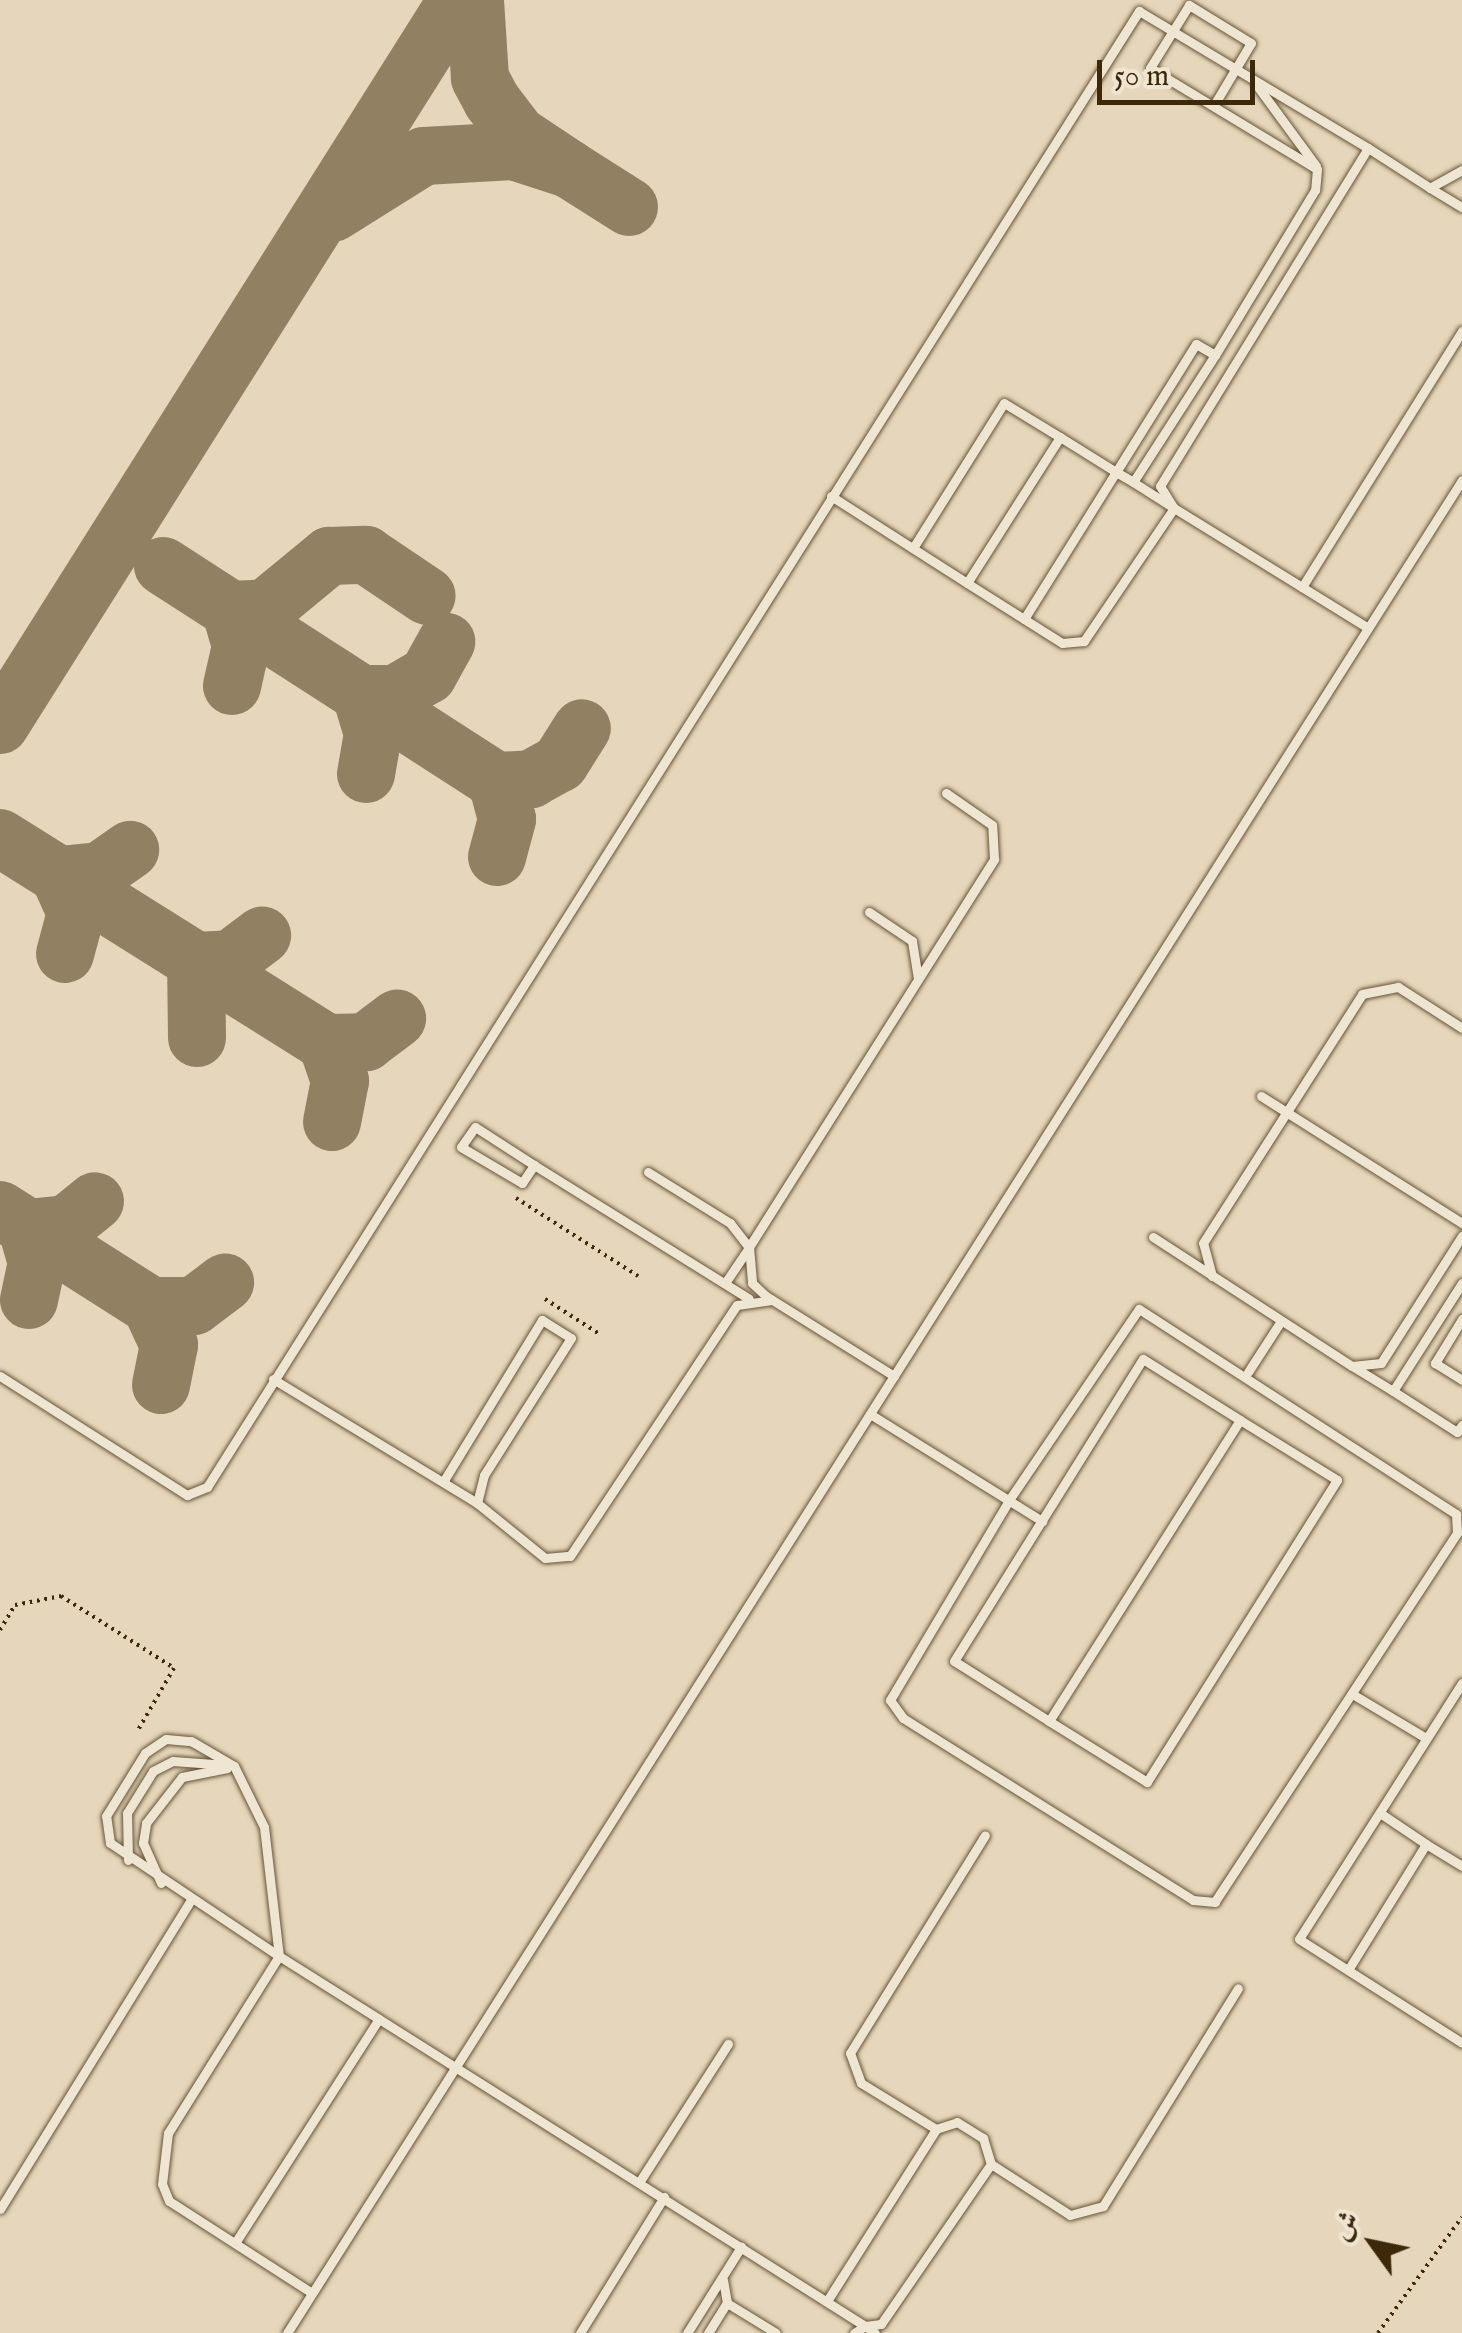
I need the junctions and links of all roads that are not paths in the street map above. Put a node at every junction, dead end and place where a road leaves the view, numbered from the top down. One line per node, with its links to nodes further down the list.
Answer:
1 (1173, 31): 2 (lane); 2 (lane); 3 (lane); 15 (lane)
2 (1238, 70): 3 (lane); 4 (lane); 5 (lane)
3 (1214, 105): 5 (lane)
4 (1368, 148): 7 (lane); 16 (lane)
5 (1317, 169): 10 (lane)
6 (1462, 170): 7 (lane)
7 (1430, 188): 8 (lane)
8 (1462, 207)
9 (1462, 331): 19 (lane)
10 (1214, 355): 12 (lane); 14 (lane)
11 (1060, 437): 12 (lane); 17 (lane); 18 (lane)
12 (1116, 472): 14 (lane); 20 (lane)
13 (1462, 480): 21 (lane)
14 (1134, 482): 16 (lane)
15 (830, 496): 17 (lane); 45 (lane)
16 (1174, 508): 19 (lane); 20 (lane)
17 (913, 548): 18 (lane)
18 (967, 583): 20 (lane)
19 (1302, 587): 21 (lane)
20 (1024, 619)
21 (1368, 628): 44 (lane)
22 (946, 793): 24 (lane)
23 (869, 912): 24 (lane)
24 (918, 980): 33 (lane)
25 (1462, 1028): 27 (lane)
26 (1261, 1096): 27 (lane)
27 (1288, 1110): 30 (lane); 34 (lane)
28 (534, 1165): 28 (lane); 36 (lane)
29 (648, 1172): 33 (lane)
30 (1462, 1223)
31 (1462, 1236): 41 (lane)
32 (1153, 1237): 34 (lane)
33 (749, 1247): 36 (lane); 38 (lane)
34 (1212, 1276): 40 (lane)
35 (1462, 1283): 47 (lane)
36 (725, 1284): 37 (lane)
37 (749, 1299): 38 (lane); 53 (lane)
38 (772, 1300): 44 (lane)
39 (1462, 1320): 46 (lane)
40 (1281, 1321): 41 (lane); 42 (lane)
41 (1352, 1366): 47 (lane)
42 (1248, 1372): 52 (lane); 56 (lane)
43 (0, 1376): 45 (lane)
44 (894, 1376): 48 (lane)
45 (273, 1380): 51 (lane)
46 (1462, 1380)
47 (1393, 1392): 50 (lane)
48 (870, 1414): 52 (lane); 73 (lane)
49 (1240, 1420): 54 (lane); 57 (lane); 57 (lane)
50 (1462, 1424)
51 (443, 1482): 53 (lane); 53 (lane)
52 (1009, 1500): 54 (lane); 56 (lane)
53 (476, 1504)
54 (1042, 1520): 57 (lane)
55 (1462, 1683): 58 (lane)
56 (1354, 1696): 58 (lane)
57 (1049, 1721)
58 (1426, 1738): 60 (lane)
59 (234, 1766): 63 (lane); 63 (lane); 65 (lane); 67 (lane)
60 (1380, 1813): 62 (lane); 68 (lane)
61 (985, 1834): 74 (lane)
62 (1426, 1844): 64 (lane); 68 (lane)
63 (130, 1864): 65 (lane)
64 (1462, 1866)
65 (161, 1882): 66 (lane)
66 (190, 1900): 67 (lane); 78 (lane)
67 (279, 1956): 70 (lane); 79 (lane)
68 (1348, 1970): 71 (lane)
69 (1238, 1988): 75 (lane)
70 (379, 2019): 73 (lane); 79 (lane)
71 (1462, 2043)
72 (728, 2044): 76 (lane)
73 (456, 2066): 76 (lane); 82 (lane)
74 (936, 2129): 75 (lane); 84 (lane)
75 (991, 2164): 86 (lane)
76 (640, 2181): 77 (lane)
77 (664, 2197): 80 (lane); 88 (lane)
78 (0, 2208)
79 (235, 2243): 82 (lane)
80 (741, 2247): 81 (lane); 84 (lane)
81 (724, 2275): 83 (lane); 89 (lane)
82 (312, 2293): 87 (lane)
83 (727, 2302): 90 (lane); 91 (lane)
84 (827, 2302): 85 (lane)
85 (850, 2316): 86 (lane); 92 (lane)
86 (864, 2326): 92 (lane); 93 (lane)
87 (286, 2333)
88 (580, 2333)
89 (687, 2333)
90 (708, 2333)
91 (776, 2333)
92 (852, 2333)
93 (875, 2333)

